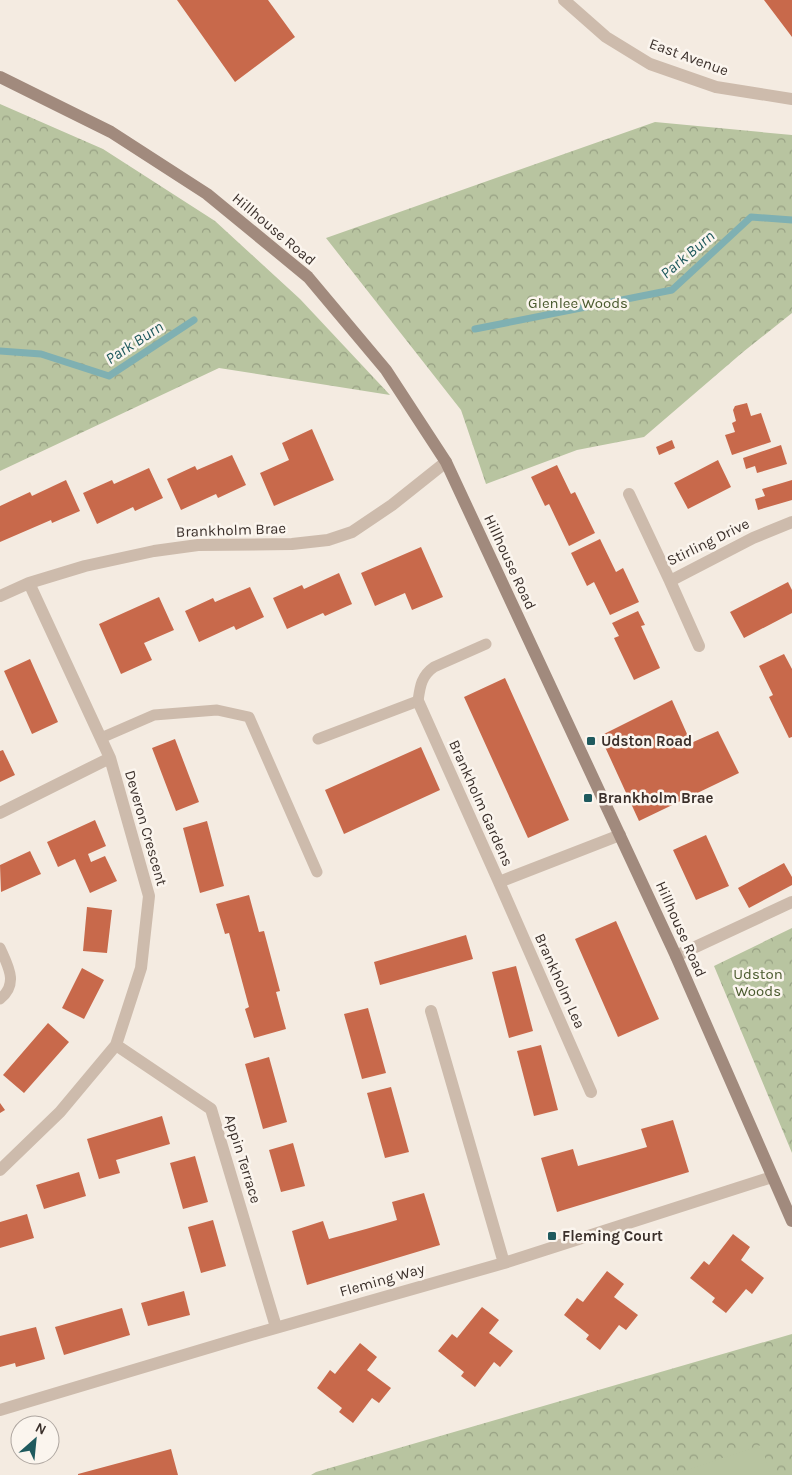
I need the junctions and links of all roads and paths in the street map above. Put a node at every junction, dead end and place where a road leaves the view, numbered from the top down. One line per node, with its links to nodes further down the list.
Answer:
1 (564, 0): 3 (street, East Avenue)
2 (0, 78): 4 (street, Hillhouse Road)
3 (792, 99)
4 (446, 462): 8 (street, Brankholm Brae); 17 (street, Hillhouse Road)
5 (629, 494): 7 (street, Stirling Drive)
6 (792, 522): 7 (street, Stirling Drive)
7 (670, 581): 11 (street)
8 (29, 583): 9 (street, Brankholm Brae); 13 (street, Deveron Crescent)
9 (0, 596)
10 (486, 644): 12 (lane)
11 (699, 646)
12 (418, 701): 14 (lane); 19 (street, Brankholm Gardens)
13 (101, 738): 15 (street, Deveron Crescent); 18 (lane)
14 (318, 739)
15 (110, 758): 16 (street); 25 (street, Deveron Crescent)
16 (0, 813)
17 (620, 836): 19 (street, Brankholm Gardens); 22 (street, Hillhouse Road)
18 (317, 872)
19 (499, 882): 26 (street, Brankholm Lea)
20 (792, 902): 22 (street)
21 (0, 948): 23 (lane)
22 (676, 956): 28 (street, Hillhouse Road)
23 (0, 999)
24 (431, 1011): 30 (street)
25 (116, 1045): 27 (street, Deveron Crescent); 31 (street, Appin Terrace)
26 (591, 1092)
27 (0, 1170)
28 (772, 1177): 29 (street, Hillhouse Road); 30 (street, Fleming Way)
29 (792, 1221)
30 (504, 1263): 31 (street, Fleming Way)
31 (276, 1328): 32 (street, Fleming Way)
32 (0, 1410)

